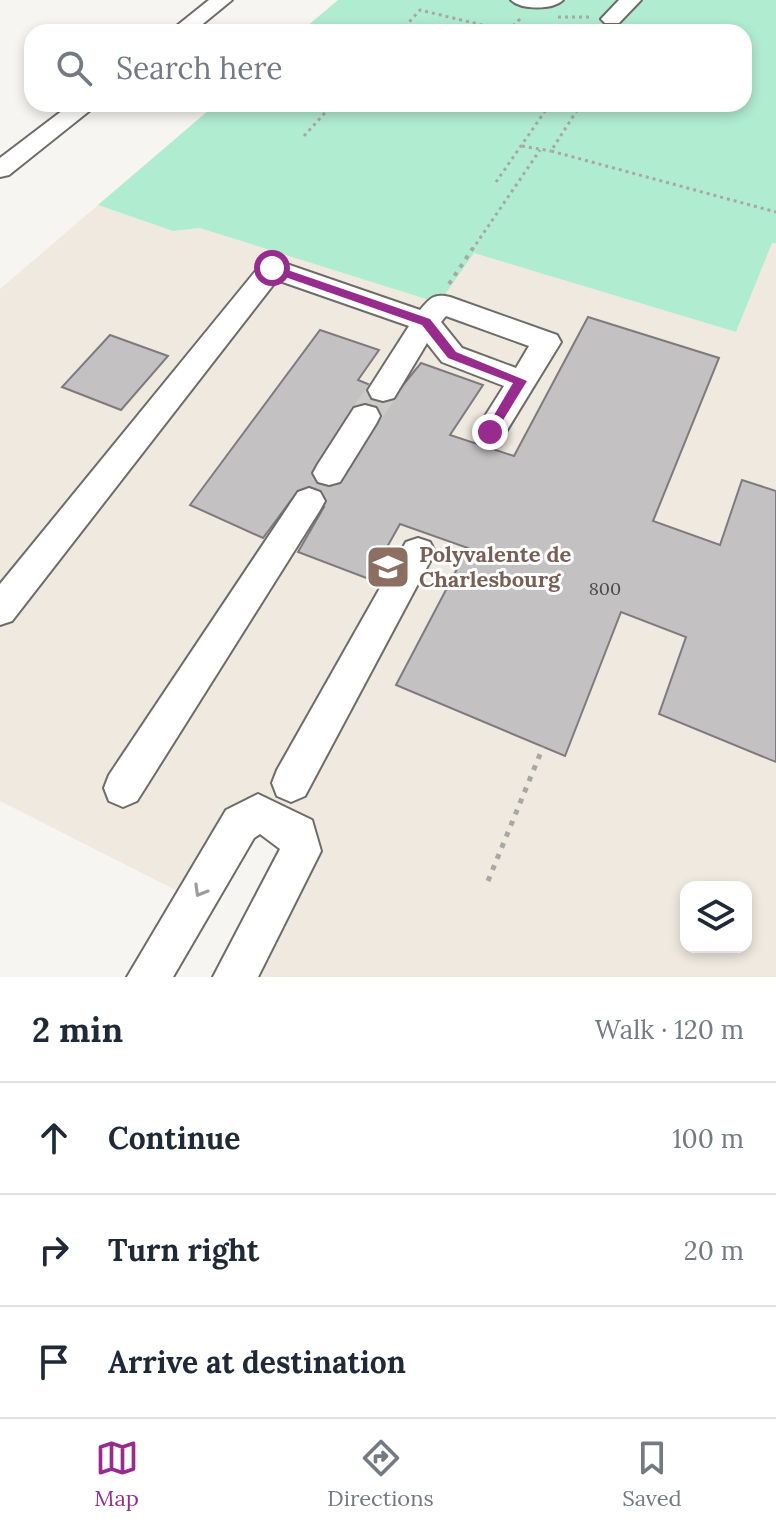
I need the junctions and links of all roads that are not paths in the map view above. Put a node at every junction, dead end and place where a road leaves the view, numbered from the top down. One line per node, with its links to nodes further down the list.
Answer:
1 (222, 0): 6 (street)
2 (521, 0): 3 (street)
3 (553, 0)
4 (631, 0): 5 (street)
5 (612, 19)
6 (190, 24)
7 (76, 112): 8 (street)
8 (0, 170)
9 (426, 322): 10 (street); 10 (street); 11 (street); 15 (street)
10 (521, 381): 13 (street)
11 (383, 390)
12 (365, 416): 17 (street)
13 (490, 432)
14 (418, 552): 16 (street)
15 (0, 610)
16 (291, 783)
17 (123, 788)
18 (149, 977): 19 (street, one-way to 18)
19 (235, 977)

